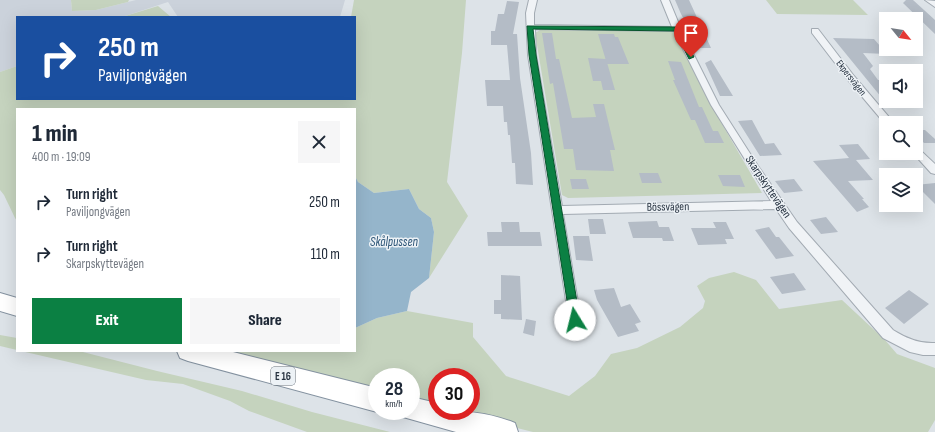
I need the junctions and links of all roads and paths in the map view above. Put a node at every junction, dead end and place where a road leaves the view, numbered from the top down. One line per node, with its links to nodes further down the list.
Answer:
1 (533, 0): 5 (street)
2 (665, 0): 6 (street, Skarpskyttevägen)
3 (929, 0): 4 (street)
4 (935, 5)
5 (530, 27): 6 (street); 12 (street)
6 (677, 29): 11 (street, Skarpskyttevägen)
7 (815, 31): 8 (street, Ekpersvägen)
8 (883, 116)
9 (923, 158): 10 (street)
10 (935, 170)
11 (778, 205): 12 (street, Bössvägen); 16 (street, Skarpskyttevägen)
12 (558, 210): 15 (street)
13 (0, 302): 14 (highway)
14 (16, 306)
15 (575, 320)
16 (935, 349)
17 (192, 352): 18 (highway, E 16)
18 (368, 398)
19 (420, 410): 20 (highway)
20 (506, 432)

